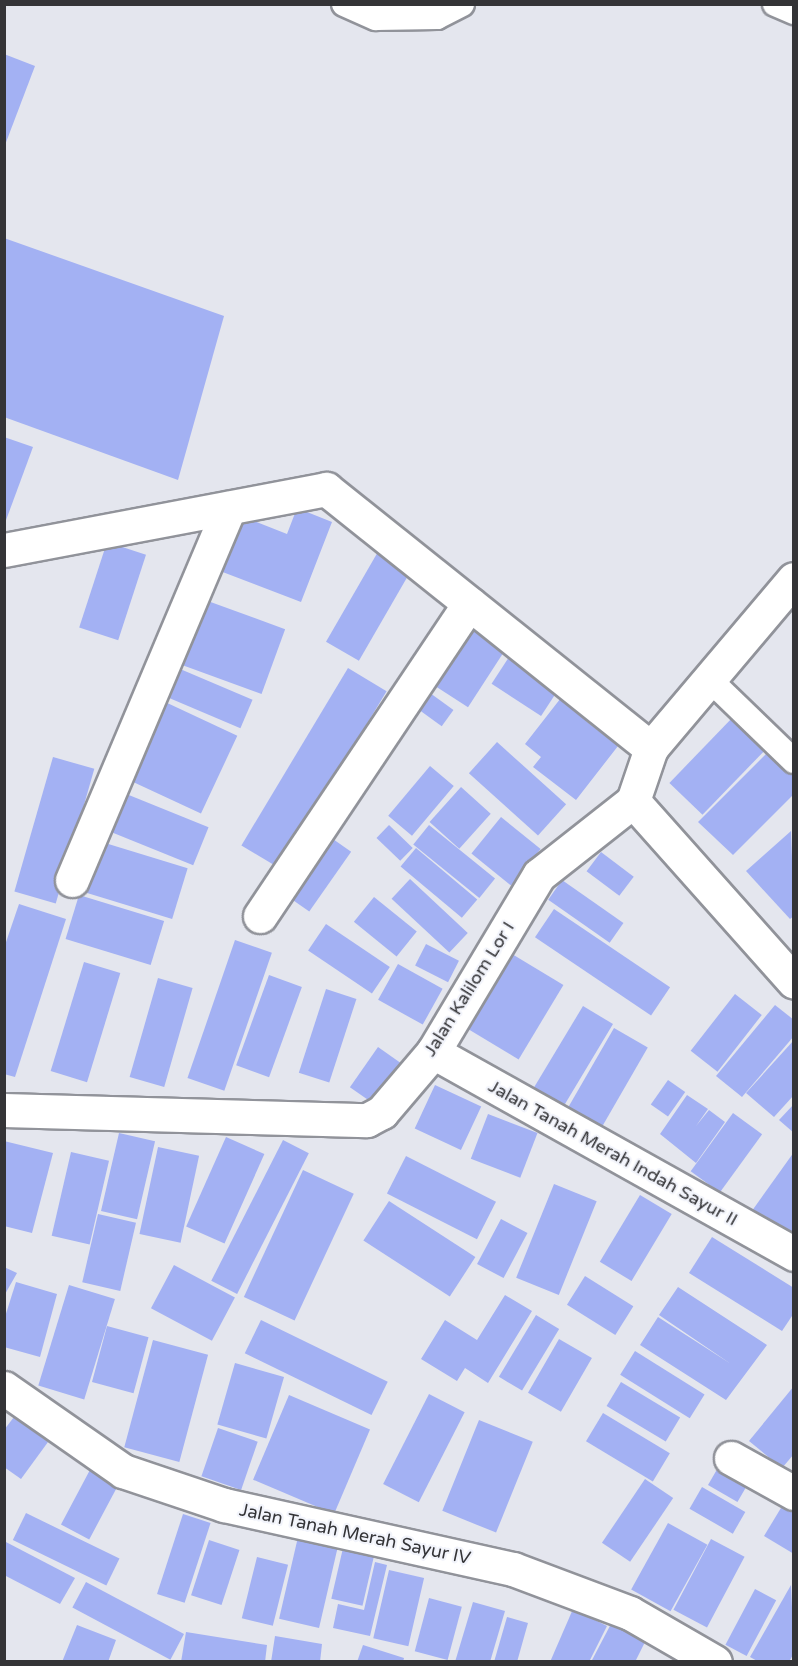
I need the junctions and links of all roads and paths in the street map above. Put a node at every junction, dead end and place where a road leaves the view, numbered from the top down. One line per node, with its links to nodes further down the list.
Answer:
1 (344, 4): 2 (lane)
2 (462, 4)
3 (775, 4): 4 (lane)
4 (794, 12)
5 (229, 508): 6 (street); 8 (street); 13 (street)
6 (4, 550)
7 (794, 579): 9 (street)
8 (469, 604): 10 (street); 14 (street)
9 (709, 679): 10 (street); 11 (lane)
10 (651, 748): 12 (street)
11 (794, 761)
12 (633, 801): 15 (street); 16 (street, Jalan Kalilom Lor I)
13 (72, 880)
14 (260, 916)
15 (794, 982)
16 (433, 1053): 17 (street, Jalan Kalilom Lor I); 18 (street, Jalan Tanah Merah Indah Sayur II)
17 (4, 1110)
18 (794, 1254)
19 (4, 1388): 22 (street, Jalan Tanah Merah Sayur IV)
20 (731, 1458): 21 (street)
21 (794, 1493)
22 (715, 1662)

